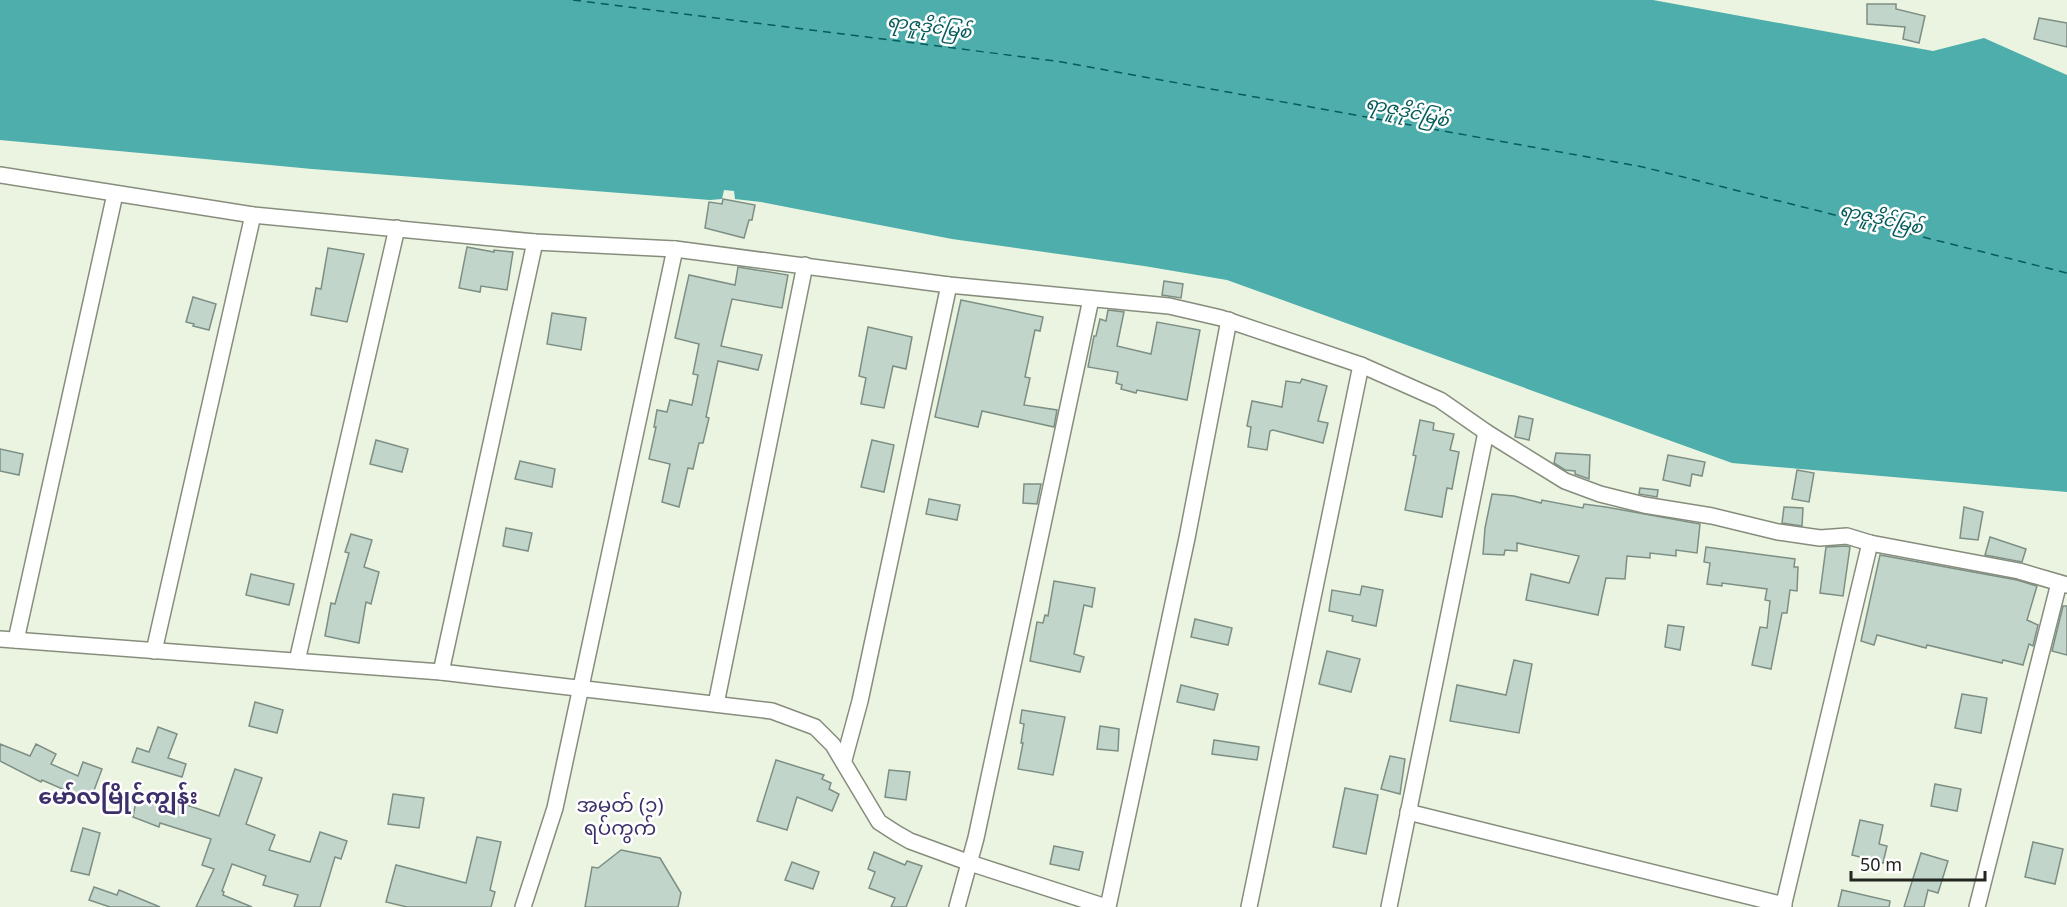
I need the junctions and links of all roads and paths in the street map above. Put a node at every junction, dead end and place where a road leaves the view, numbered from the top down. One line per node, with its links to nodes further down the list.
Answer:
1 (0, 175): 2 (street)
2 (115, 194): 3 (street); 16 (street)
3 (253, 215): 4 (street); 17 (street)
4 (397, 228): 5 (street); 18 (street)
5 (535, 242): 6 (street); 19 (street)
6 (675, 249): 7 (street); 20 (street)
7 (805, 265): 8 (street); 21 (street)
8 (949, 285): 9 (street); 22 (street)
9 (1091, 299): 10 (street); 24 (street)
10 (1229, 320): 11 (street); 28 (street)
11 (1361, 365): 12 (street); 29 (street)
12 (1486, 432): 13 (street); 23 (street)
13 (1870, 543): 14 (street); 25 (street)
14 (2063, 584): 31 (street)
15 (0, 639): 16 (street)
16 (16, 640): 17 (street)
17 (154, 651): 18 (street)
18 (297, 661): 19 (street)
19 (441, 672): 20 (street)
20 (581, 687): 21 (street); 26 (street)
21 (716, 704): 22 (street)
22 (844, 760): 24 (street)
23 (1408, 812): 25 (street); 30 (street)
24 (970, 863): 27 (street); 28 (street)
25 (1783, 906)
26 (523, 907)
27 (957, 907)
28 (1107, 907)
29 (1249, 907)
30 (1389, 907)
31 (1977, 907)

